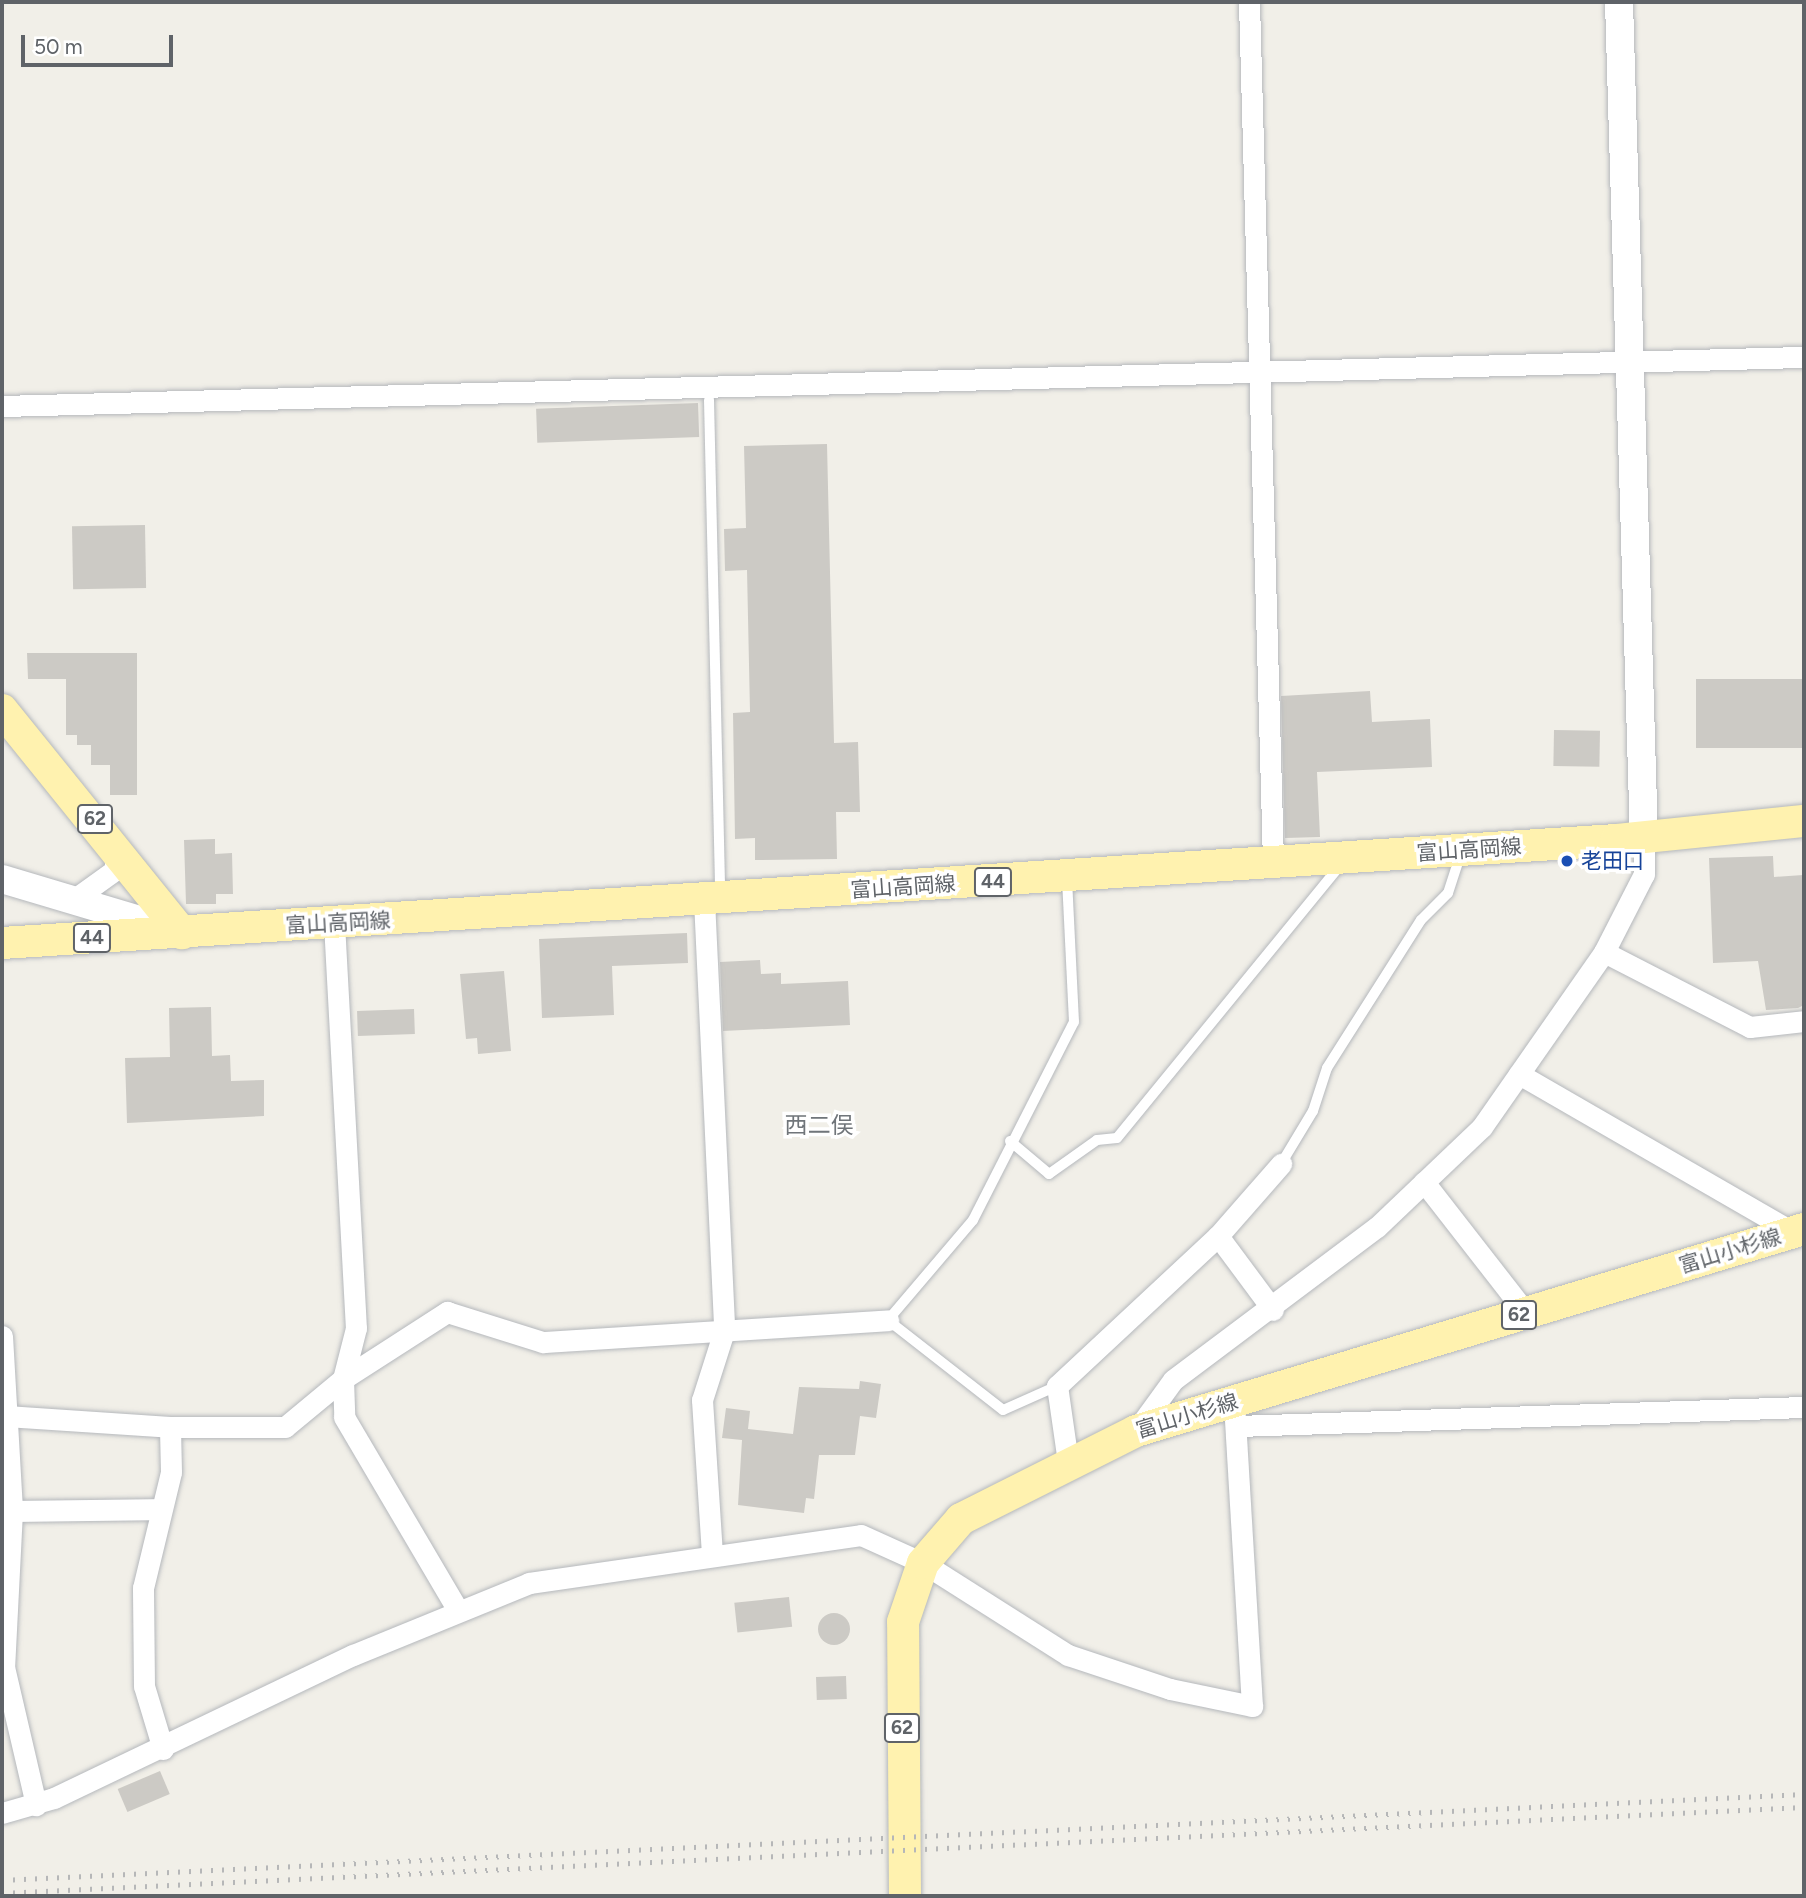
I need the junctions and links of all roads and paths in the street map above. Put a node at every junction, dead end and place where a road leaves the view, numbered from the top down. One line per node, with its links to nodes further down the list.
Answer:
1 (1249, 2): 5 (street)
2 (1619, 2): 4 (street)
3 (1804, 357): 4 (street)
4 (1629, 360): 5 (street); 10 (street)
5 (1259, 373): 7 (street); 14 (street)
6 (709, 401): 18 (lane)
7 (2, 406)
8 (2, 710): 11 (main road, 62)
9 (1804, 821): 10 (main road, 富山高岡線 / 44)
10 (1644, 837): 12 (main road, 富山高岡線 / 44); 22 (street)
11 (115, 845): 17 (street); 20 (main road, 62)
12 (1462, 850): 13 (main road, 富山高岡線 / 44); 26 (lane)
13 (1346, 858): 14 (main road, 富山高岡線 / 44); 25 (lane)
14 (1273, 863): 15 (main road, 富山高岡線 / 44)
15 (1067, 877): 18 (main road, 富山高岡線 / 44); 25 (lane)
16 (2, 879): 17 (street)
17 (76, 898): 20 (street)
18 (712, 900): 19 (main road, 富山高岡線 / 44); 33 (street)
19 (334, 923): 20 (main road, 富山高岡線 / 44); 35 (street)
20 (182, 933): 21 (main road, 富山高岡線 / 44)
21 (2, 943)
22 (1604, 952): 23 (street); 24 (street)
23 (1804, 1021)
24 (1519, 1074): 27 (street); 28 (street)
25 (1010, 1141): 32 (lane)
26 (1280, 1164): 29 (street)
27 (1424, 1182): 30 (street); 31 (street)
28 (1799, 1230): 31 (main road, 富山小杉線 / 62)
29 (1218, 1236): 30 (street); 36 (street)
30 (1273, 1310): 41 (street)
31 (1526, 1313): 38 (main road, 富山小杉線 / 62)
32 (888, 1320): 33 (street); 36 (lane)
33 (724, 1331): 35 (street); 45 (street)
34 (2, 1336): 39 (street)
35 (343, 1378): 40 (street); 47 (street)
36 (1058, 1386): 42 (street)
37 (1804, 1407): 38 (street)
38 (1236, 1414): 41 (main road, 富山小杉線 / 62); 46 (street)
39 (6, 1416): 40 (street); 44 (street)
40 (170, 1427): 43 (street)
41 (1136, 1431): 42 (main road, 富山小杉線 / 62)
42 (1068, 1462): 46 (main road, 富山小杉線 / 62)
43 (159, 1509): 44 (street); 48 (street)
44 (7, 1511): 49 (street)
45 (712, 1553): 46 (street); 47 (street)
46 (923, 1563): 51 (main road, 富山小杉線 / 62)
47 (457, 1609): 48 (street)
48 (163, 1749): 49 (street)
49 (36, 1805): 50 (street)
50 (2, 1813)
51 (905, 1896)

